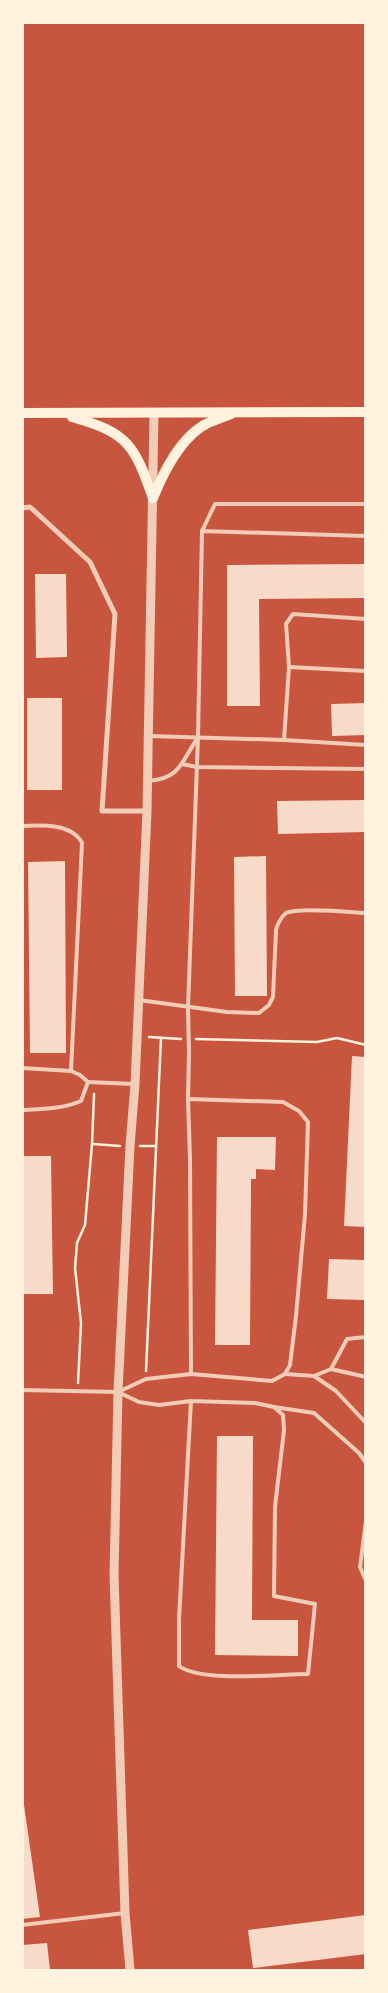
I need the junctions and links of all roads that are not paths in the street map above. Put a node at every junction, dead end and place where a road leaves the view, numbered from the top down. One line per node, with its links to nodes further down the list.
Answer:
1 (154, 412): 2 (main road); 5 (main road); 6 (street)
2 (236, 412): 3 (main road); 6 (main road)
3 (366, 412)
4 (22, 413): 5 (main road)
5 (58, 413): 6 (main road)
6 (153, 498): 14 (street)
7 (366, 504): 9 (lane)
8 (22, 508): 22 (street)
9 (202, 531): 10 (lane); 15 (lane)
10 (366, 536)
11 (366, 619): 12 (lane)
12 (289, 667): 13 (lane); 16 (lane)
13 (366, 671)
14 (149, 736): 15 (lane); 21 (street)
15 (198, 737): 16 (lane); 18 (lane); 19 (lane)
16 (284, 740): 17 (lane)
17 (366, 745)
18 (182, 764): 19 (lane); 21 (lane)
19 (197, 767): 20 (lane); 26 (lane)
20 (366, 769)
21 (148, 781): 22 (street)
22 (147, 811): 25 (street)
23 (22, 826): 28 (lane)
24 (366, 912): 26 (lane)
25 (139, 1000): 26 (lane); 30 (street)
26 (188, 1008): 31 (lane)
27 (22, 1068): 28 (lane)
28 (71, 1071): 29 (lane)
29 (88, 1082): 30 (lane); 32 (lane)
30 (135, 1084): 40 (street)
31 (188, 1098): 35 (lane); 36 (lane)
32 (22, 1110)
33 (366, 1337): 34 (lane)
34 (331, 1369): 37 (lane); 38 (lane)
35 (191, 1374): 36 (lane); 40 (lane)
36 (285, 1374): 37 (lane)
37 (314, 1376): 43 (lane)
38 (366, 1377)
39 (22, 1390): 40 (lane)
40 (118, 1392): 41 (lane); 47 (street)
41 (191, 1401): 42 (lane); 42 (lane)
42 (274, 1407): 44 (lane)
43 (366, 1423)
44 (366, 1463)
45 (366, 1521): 46 (lane)
46 (366, 1581)
47 (125, 1913): 48 (lane); 49 (street)
48 (22, 1925)
49 (130, 1970)

